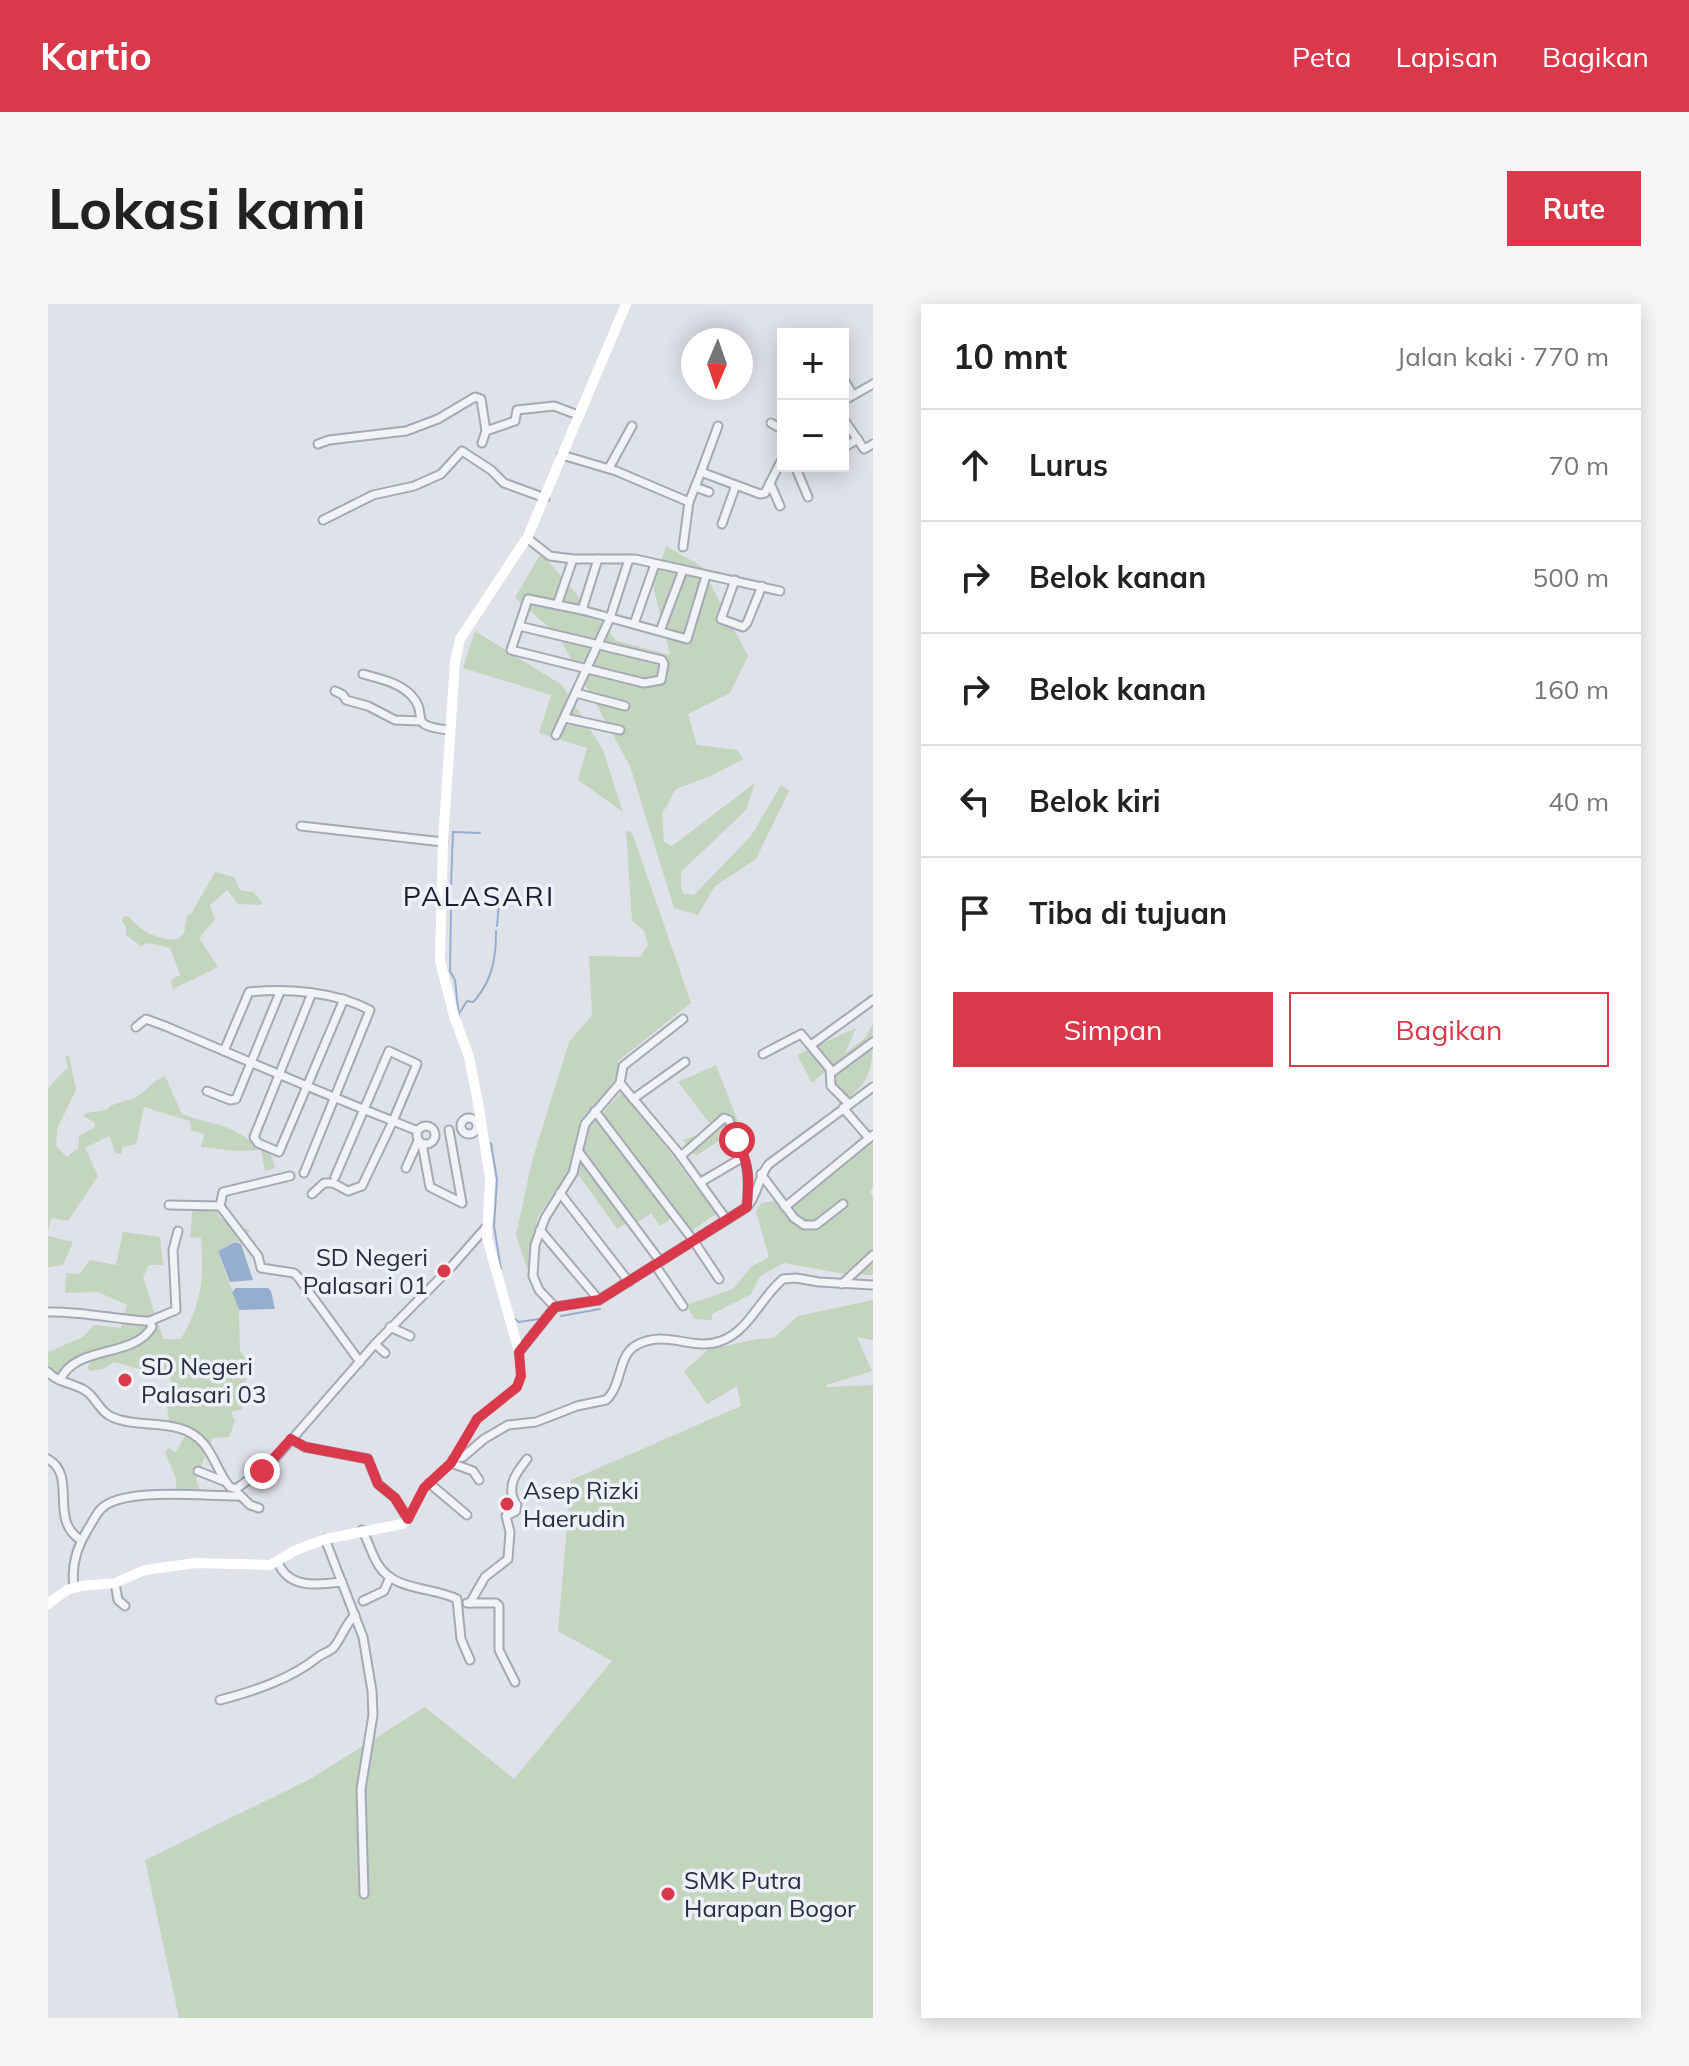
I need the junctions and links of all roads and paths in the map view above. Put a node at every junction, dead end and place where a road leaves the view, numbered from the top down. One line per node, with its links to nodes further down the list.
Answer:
1 (626, 304): 6 (main road)
2 (873, 384): 4 (street)
3 (849, 388): 4 (street)
4 (853, 395): 5 (street)
5 (845, 400)
6 (578, 415): 12 (street); 18 (main road)
7 (771, 423): 10 (street)
8 (632, 426): 19 (street)
9 (718, 426): 21 (street)
10 (777, 426)
11 (849, 426): 13 (street)
12 (486, 431): 14 (street); 15 (street)
13 (858, 439): 16 (street); 17 (street)
14 (482, 443)
15 (318, 444)
16 (849, 444)
17 (873, 444)
18 (562, 455): 19 (street); 28 (main road)
19 (609, 468): 29 (street)
20 (777, 469): 23 (street)
21 (701, 472): 24 (street); 25 (street)
22 (798, 472): 27 (street)
23 (770, 483): 24 (street); 30 (street)
24 (736, 485): 32 (street)
25 (695, 487): 26 (street); 29 (street)
26 (709, 492)
27 (808, 497)
28 (545, 498): 31 (street); 33 (main road)
29 (689, 502): 34 (street)
30 (780, 506)
31 (323, 520)
32 (722, 524)
33 (527, 538): 35 (street); 60 (main road)
34 (683, 547)
35 (573, 559): 36 (street); 44 (street)
36 (598, 559): 37 (street); 45 (street)
37 (629, 559): 38 (street); 46 (street)
38 (655, 564): 39 (street); 48 (street)
39 (683, 570): 40 (street); 51 (street)
40 (706, 576): 41 (street); 51 (street)
41 (735, 580): 42 (street); 47 (street)
42 (762, 586): 43 (street); 47 (street)
43 (780, 591)
44 (557, 605): 45 (street); 49 (street)
45 (582, 610): 46 (street)
46 (610, 618): 48 (street); 52 (street)
47 (721, 619): 50 (street)
48 (634, 624): 51 (street)
49 (519, 626): 52 (street); 53 (street)
50 (717, 630)
51 (660, 631)
52 (598, 645): 53 (street); 53 (street)
53 (587, 670): 56 (street)
54 (363, 674): 59 (street)
55 (335, 691): 59 (street)
56 (576, 693): 57 (street); 58 (street)
57 (625, 706)
58 (565, 718): 61 (street); 62 (street)
59 (420, 721): 60 (street)
60 (448, 730): 64 (main road)
61 (620, 730)
62 (556, 735)
63 (301, 826): 64 (street)
64 (443, 842): 89 (main road)
65 (280, 992): 66 (street); 73 (street); 76 (street)
66 (312, 993): 67 (street); 78 (street)
67 (344, 999): 80 (street); 83 (street)
68 (873, 1000): 72 (street)
69 (683, 1019): 79 (street)
70 (136, 1027): 73 (street)
71 (873, 1042): 77 (street)
72 (811, 1045): 74 (street); 77 (street)
73 (224, 1051): 76 (street)
74 (763, 1054)
75 (685, 1062): 84 (street)
76 (251, 1063): 78 (street); 82 (street)
77 (831, 1073): 85 (street)
78 (279, 1075): 80 (street); 80 (street)
79 (620, 1083): 84 (street); 87 (street)
80 (307, 1086): 83 (street)
81 (873, 1087): 85 (street)
82 (207, 1091)
83 (336, 1099): 86 (street); 99 (street)
84 (633, 1099): 96 (street)
85 (846, 1106): 93 (street); 100 (street)
86 (365, 1110): 88 (street); 88 (street); 102 (street)
87 (595, 1111): 95 (street); 115 (street)
88 (393, 1121): 91 (street); 105 (street)
89 (479, 1124): 90 (street); 112 (main road)
90 (449, 1130): 92 (street); 94 (street)
91 (418, 1131): 92 (street); 94 (street)
92 (435, 1133): 94 (street)
93 (871, 1136): 110 (street)
94 (420, 1142): 98 (street)
95 (579, 1152): 104 (street); 117 (street)
96 (681, 1156): 103 (street); 109 (street)
97 (740, 1159): 103 (street)
98 (406, 1168)
99 (304, 1173)
100 (761, 1174): 109 (street); 110 (street)
101 (290, 1176): 108 (street)
102 (335, 1177)
103 (701, 1182): 111 (street)
104 (560, 1193): 113 (street); 119 (street)
105 (312, 1194)
106 (843, 1204): 110 (street)
107 (169, 1205): 108 (street)
108 (220, 1206): 132 (street)
109 (747, 1207): 111 (street)
110 (785, 1207)
111 (726, 1219): 115 (street)
112 (488, 1225): 127 (street); 130 (main road)
113 (540, 1230): 122 (street); 124 (street)
114 (178, 1231): 126 (street)
115 (693, 1240): 117 (street); 118 (street)
116 (873, 1255): 120 (street)
117 (657, 1263): 119 (street); 123 (street)
118 (719, 1279)
119 (629, 1282): 122 (street)
120 (842, 1284): 121 (street); 138 (street)
121 (873, 1285)
122 (599, 1300): 124 (street)
123 (683, 1306)
124 (555, 1307): 130 (street)
125 (48, 1312): 126 (street)
126 (150, 1321): 134 (street)
127 (390, 1327): 128 (street); 129 (street)
128 (410, 1336)
129 (375, 1344): 131 (street); 132 (street)
130 (519, 1352): 138 (main road)
131 (385, 1353)
132 (360, 1362): 135 (street)
133 (48, 1372): 134 (street)
134 (60, 1380): 141 (street)
135 (291, 1439): 143 (street); 146 (street)
136 (48, 1459): 149 (street)
137 (527, 1459): 156 (street)
138 (452, 1461): 140 (street); 142 (main road)
139 (198, 1471): 141 (street)
140 (479, 1480)
141 (226, 1482): 143 (street)
142 (429, 1483): 145 (street); 146 (main road)
143 (238, 1492): 144 (street); 149 (street)
144 (259, 1508)
145 (467, 1515)
146 (408, 1519): 147 (main road)
147 (362, 1530): 148 (main road); 151 (street)
148 (325, 1539): 150 (main road); 152 (street)
149 (81, 1540): 154 (street)
150 (278, 1562): 152 (street); 153 (main road)
151 (390, 1577): 155 (street); 158 (street)
152 (342, 1582): 160 (street)
153 (115, 1583): 154 (main road); 159 (street)
154 (74, 1587): 157 (main road)
155 (363, 1601)
156 (470, 1603): 158 (street); 162 (street)
157 (48, 1604)
158 (458, 1604): 161 (street)
159 (125, 1606)
160 (355, 1615): 163 (street); 164 (street)
161 (470, 1660)
162 (515, 1682)
163 (220, 1700)
164 (364, 1894)

